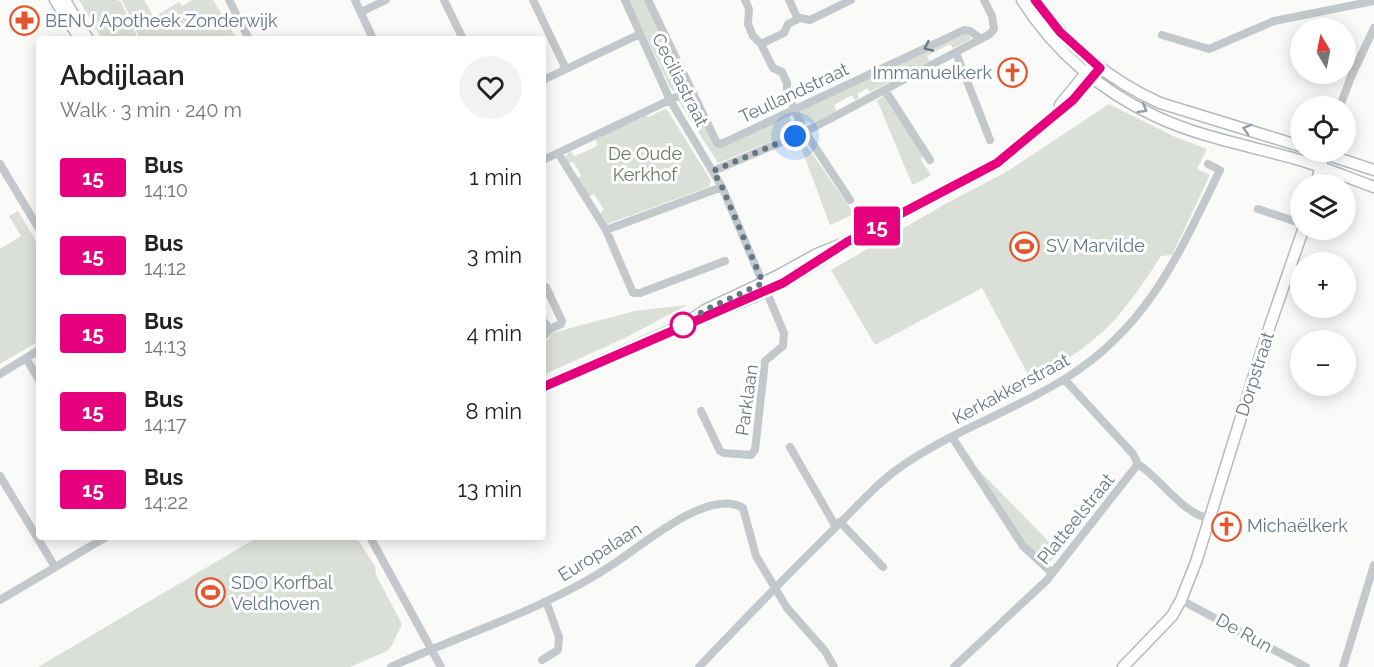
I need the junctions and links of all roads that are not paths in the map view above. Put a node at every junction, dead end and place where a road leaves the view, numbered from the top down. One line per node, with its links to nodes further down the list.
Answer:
1 (55, 0): 23 (street)
2 (65, 0): 24 (street)
3 (229, 0): 25 (street)
4 (355, 0): 18 (street)
5 (386, 0): 18 (street)
6 (444, 0): 27 (street)
7 (533, 0): 31 (street)
8 (625, 0): 21 (street, Ceciliastraat)
9 (648, 0): 34 (street, Ceciliastraat)
10 (744, 0): 29 (street)
11 (789, 0): 19 (street)
12 (851, 0): 17 (street)
13 (984, 0): 28 (street, Teullandstraat)
14 (1022, 0): 32 (street)
15 (1035, 0): 32 (street)
16 (1374, 1): 22 (street)
17 (842, 2): 19 (street)
18 (361, 12): 26 (street)
19 (798, 19): 29 (street)
20 (1374, 28): 36 (street)
21 (640, 34): 31 (street); 37 (street, Ceciliastraat)
22 (1162, 35)
23 (78, 36)
24 (86, 36)
25 (247, 36)
26 (373, 36)
27 (462, 36)
28 (981, 39): 30 (street, Teullandstraat); 38 (street, Teullandstraat, one-way to 38)
29 (761, 44): 38 (street)
30 (956, 53): 35 (street, Teullandstraat); 40 (street)
31 (566, 69): 33 (street)
32 (1094, 70): 42 (street, one-way to 32); 50 (street, one-way to 50); 64 (street)
33 (546, 79)
34 (691, 90): 37 (street); 41 (street, Ceciliastraat)
35 (885, 90): 39 (street, Teullandstraat); 45 (street)
36 (1344, 96)
37 (670, 100): 43 (street); 52 (street, Ceciliastraat)
38 (794, 110): 39 (street); 41 (street, Teullandstraat)
39 (806, 132): 52 (street, Teullandstraat); 56 (street)
40 (990, 140)
41 (717, 143)
42 (1290, 143)
43 (558, 153): 44 (street); 60 (street)
44 (546, 159)
45 (930, 160)
46 (1321, 162): 50 (street)
47 (1351, 162): 51 (street)
48 (0, 164): 59 (street)
49 (1208, 164): 72 (street, Kerkakkerstraat)
50 (1320, 168): 53 (street); 55 (street)
51 (1374, 170)
52 (713, 171): 54 (street, Ceciliastraat)
53 (1318, 174)
54 (722, 187): 60 (street); 64 (street, Ceciliastraat)
55 (1374, 187)
56 (850, 200)
57 (1258, 209): 58 (street)
58 (1290, 220)
59 (36, 225)
60 (606, 230): 62 (street)
61 (1300, 240): 79 (street, Dorpstraat)
62 (725, 261)
63 (546, 287): 66 (street)
64 (765, 287): 73 (street); 74 (street, Parklaan)
65 (546, 324): 66 (street)
66 (550, 329): 67 (street)
67 (546, 334)
68 (36, 352): 69 (street)
69 (26, 358): 70 (street); 71 (street)
70 (0, 374)
71 (36, 375)
72 (1065, 380): 75 (street, Kerkakkerstraat); 77 (street, Platteelstraat)
73 (546, 386)
74 (700, 411)
75 (952, 437): 80 (street, Kerkakkerstraat); 88 (street)
76 (790, 447): 80 (street)
77 (1138, 464): 79 (street); 88 (street, Platteelstraat)
78 (0, 476): 81 (street)
79 (1209, 519): 91 (street, Dorpstraat)
80 (838, 525): 87 (street); 89 (street, Kerkakkerstraat)
81 (36, 536)
82 (39, 540): 86 (street)
83 (100, 540): 86 (street)
84 (372, 540): 93 (street)
85 (1374, 565): 102 (street)
86 (55, 567): 90 (street)
87 (883, 567)
88 (1052, 573): 99 (street, Platteelstraat)
89 (775, 587): 92 (street, Europalaan); 97 (street, Kerkakkerstraat); 98 (street)
90 (0, 600)
91 (1181, 600): 100 (street, Dorpstraat); 101 (street, De Run)
92 (546, 601): 93 (street, Europalaan); 94 (street)
93 (431, 649): 95 (street, Europalaan); 96 (street)
94 (542, 660)
95 (391, 667)
96 (441, 667)
97 (699, 667)
98 (834, 667)
99 (954, 667)
100 (1123, 667)
101 (1306, 667)
102 (1343, 667)

